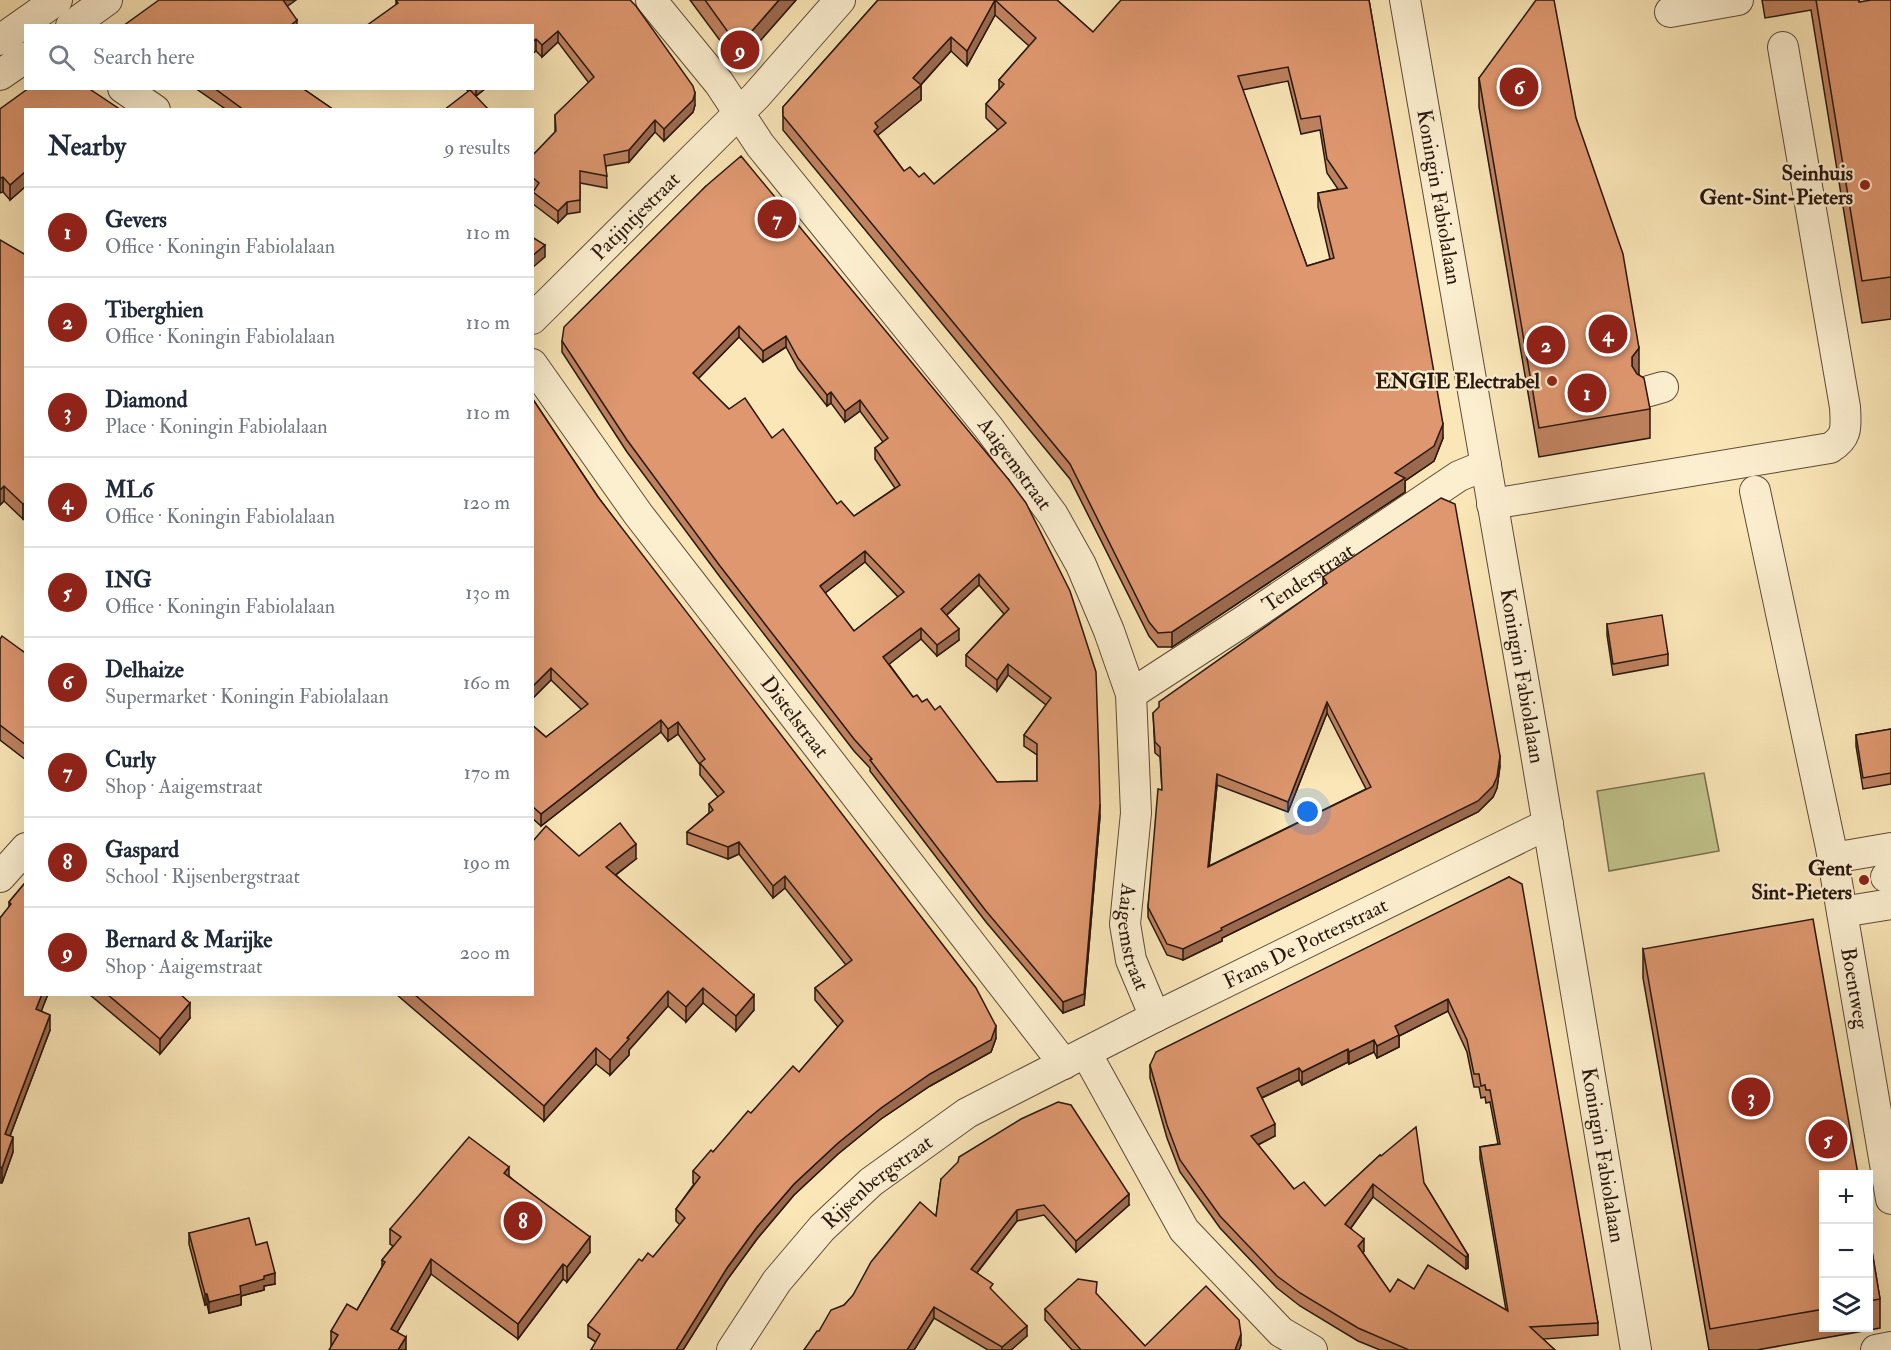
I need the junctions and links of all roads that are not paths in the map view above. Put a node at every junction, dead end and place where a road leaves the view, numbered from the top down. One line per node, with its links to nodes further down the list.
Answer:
1 (24, 0): 10 (street)
2 (57, 0): 13 (street)
3 (82, 0): 11 (street)
4 (108, 0): 12 (street)
5 (651, 0): 21 (street, Aaigemstraat)
6 (840, 0): 21 (street, Patijntjestraat)
7 (1405, 0): 24 (street, Koningin Fabiolalaan)
8 (1738, 0): 9 (street)
9 (1670, 12)
10 (0, 17)
11 (49, 24)
12 (74, 24)
13 (0, 40)
14 (24, 41): 16 (street)
15 (1783, 47): 26 (street)
16 (0, 57)
17 (24, 58): 18 (street)
18 (0, 75)
19 (126, 90): 20 (street)
20 (152, 108)
21 (738, 113): 22 (street, Patijntjestraat); 27 (street, Aaigemstraat)
22 (534, 317)
23 (534, 367): 36 (street, Distelstraat)
24 (1486, 465): 26 (street, Koningin Fabiolalaan); 27 (street, Tenderstraat)
25 (1755, 491): 31 (street, Boentweg)
26 (1492, 504): 28 (street, Koningin Fabiolalaan)
27 (1131, 694): 35 (street, Aaigemstraat)
28 (1548, 824): 35 (street, Frans De Potterstraat); 42 (street, Koningin Fabiolalaan)
29 (1891, 848): 31 (street)
30 (24, 850): 32 (street)
31 (1832, 853): 34 (street, Boentweg)
32 (0, 877)
33 (1889, 886): 34 (street)
34 (1842, 912): 37 (street, Boentweg)
35 (1155, 1017): 36 (street, Frans De Potterstraat)
36 (1075, 1058): 38 (street); 40 (street, Rijsenbergstraat)
37 (1891, 1199)
38 (1277, 1341): 41 (street)
39 (1891, 1347): 43 (street)
40 (732, 1350)
41 (1312, 1350)
42 (1636, 1350)
43 (1876, 1350)

